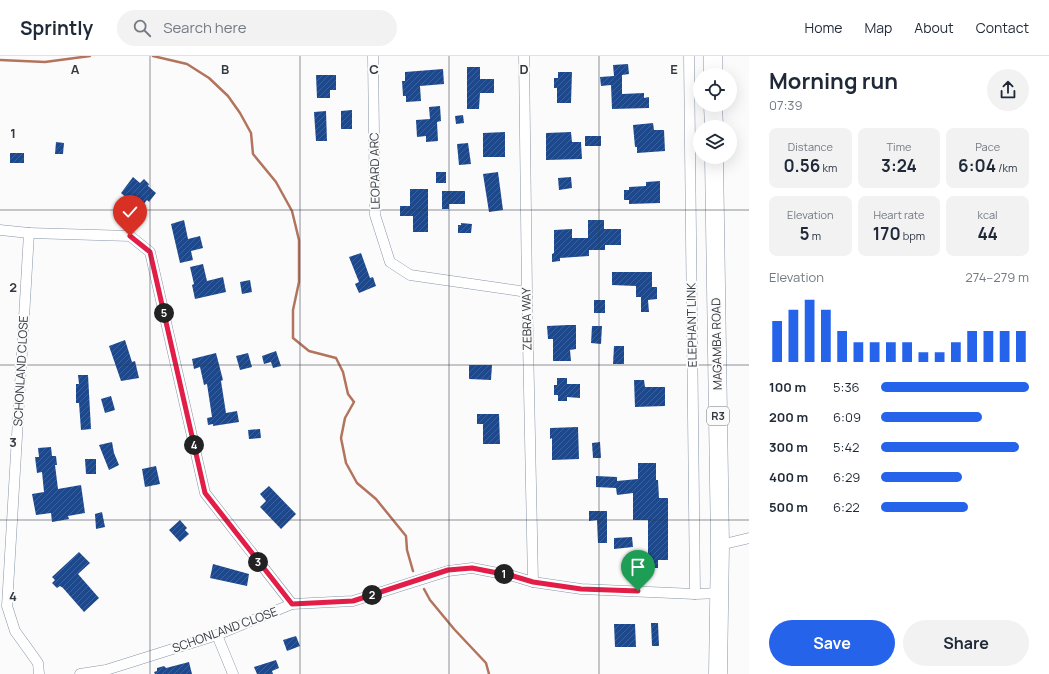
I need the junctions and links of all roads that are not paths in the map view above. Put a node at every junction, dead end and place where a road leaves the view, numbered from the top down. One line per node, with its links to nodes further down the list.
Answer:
1 (373, 56): 9 (street, LEOPARD ARC)
2 (524, 56): 9 (street, ZEBRA WAY)
3 (689, 56): 14 (street, ELEPHANT LINK)
4 (713, 56): 5 (highway)
5 (713, 68)
6 (714, 164): 11 (highway, MAGAMBA ROAD / R3)
7 (0, 230): 8 (street)
8 (29, 233): 15 (street); 17 (street, SCHONLAND CLOSE)
9 (527, 292): 12 (street, ZEBRA WAY)
10 (749, 538): 11 (street)
11 (720, 544): 13 (highway, MAGAMBA ROAD / R3)
12 (533, 582): 14 (street, SCHONLAND CLOSE); 15 (street, SCHONLAND CLOSE)
13 (720, 593): 14 (street, SCHONLAND CLOSE); 20 (highway, MAGAMBA ROAD / R3)
14 (695, 594)
15 (292, 604): 16 (street, SCHONLAND CLOSE)
16 (217, 635): 18 (street, SCHONLAND CLOSE); 19 (street)
17 (39, 674)
18 (80, 674)
19 (233, 674)
20 (718, 674)

